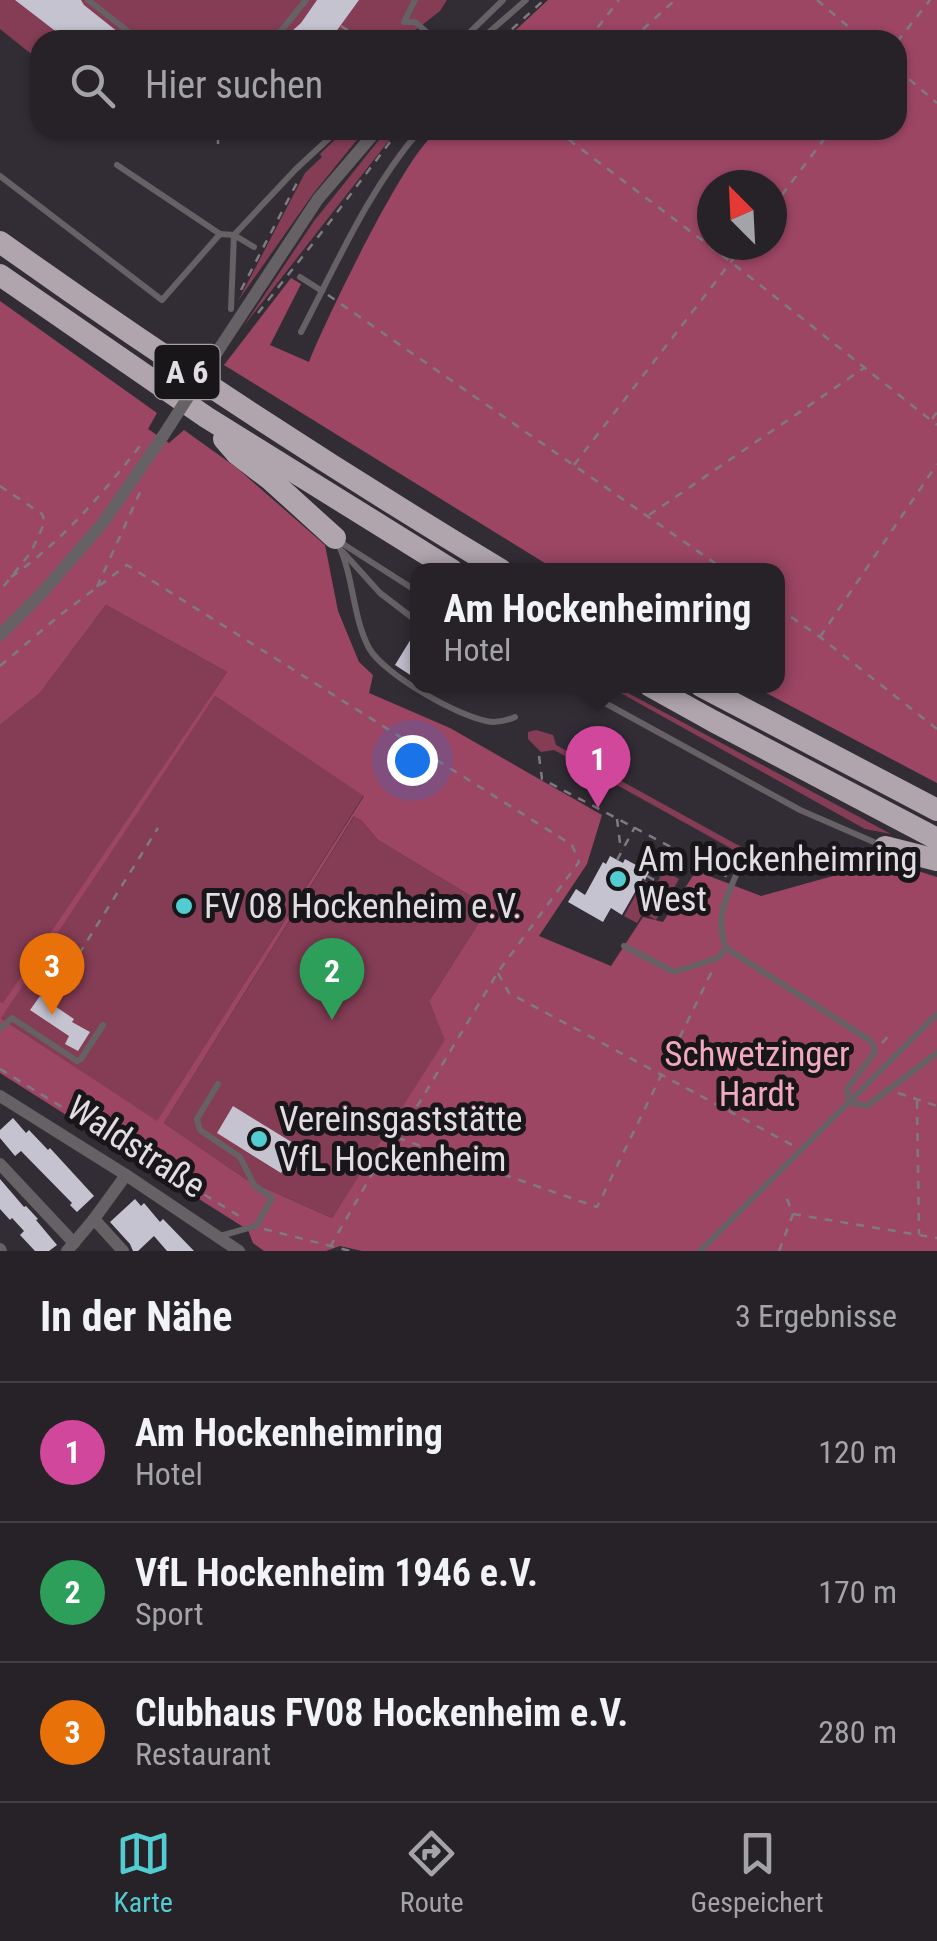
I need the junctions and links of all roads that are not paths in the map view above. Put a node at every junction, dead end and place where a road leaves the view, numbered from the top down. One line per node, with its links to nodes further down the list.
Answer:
1 (88, 0): 6 (lane)
2 (306, 0): 7 (lane)
3 (415, 0): 8 (lane)
4 (503, 0): 9 (lane)
5 (526, 0): 10 (lane)
6 (126, 30)
7 (282, 30)
8 (424, 30)
9 (472, 30)
10 (492, 30)
11 (327, 140): 17 (lane)
12 (368, 140): 31 (street, bridge)
13 (411, 140): 22 (lane)
14 (117, 166): 16 (lane)
15 (0, 176): 16 (lane)
16 (220, 234): 17 (lane)
17 (234, 235): 19 (lane); 23 (lane)
18 (0, 242): 28 (highway, A 6)
19 (254, 246)
20 (0, 274): 25 (highway, A 6)
21 (300, 277): 22 (lane)
22 (322, 291): 24 (lane)
23 (232, 308)
24 (301, 332)
25 (206, 417): 26 (highway); 27 (highway, A 6)
26 (338, 545): 29 (lane); 30 (lane); 32 (lane)
27 (441, 563)
28 (489, 563)
29 (410, 587)
30 (410, 616)
31 (0, 635)
32 (410, 683)
33 (426, 693): 37 (lane)
34 (587, 693): 40 (lane)
35 (663, 693): 39 (highway)
36 (715, 693): 38 (highway)
37 (516, 717)
38 (937, 810)
39 (937, 839)
40 (885, 847): 41 (highway)
41 (937, 860)
42 (739, 868): 44 (lane)
43 (624, 946): 44 (lane)
44 (726, 948): 51 (lane)
45 (937, 1014): 51 (lane)
46 (104, 1026): 47 (lane)
47 (0, 1029)
48 (937, 1054): 51 (lane)
49 (218, 1084): 55 (lane)
50 (0, 1096): 53 (street, Waldstraße)
51 (849, 1102): 59 (lane)
52 (0, 1164): 56 (street)
53 (126, 1175): 54 (street); 55 (street, Waldstraße)
54 (94, 1220): 56 (street); 58 (street)
55 (218, 1236): 57 (street, Waldstraße)
56 (70, 1247)
57 (232, 1249)
58 (123, 1251)
59 (700, 1251)

